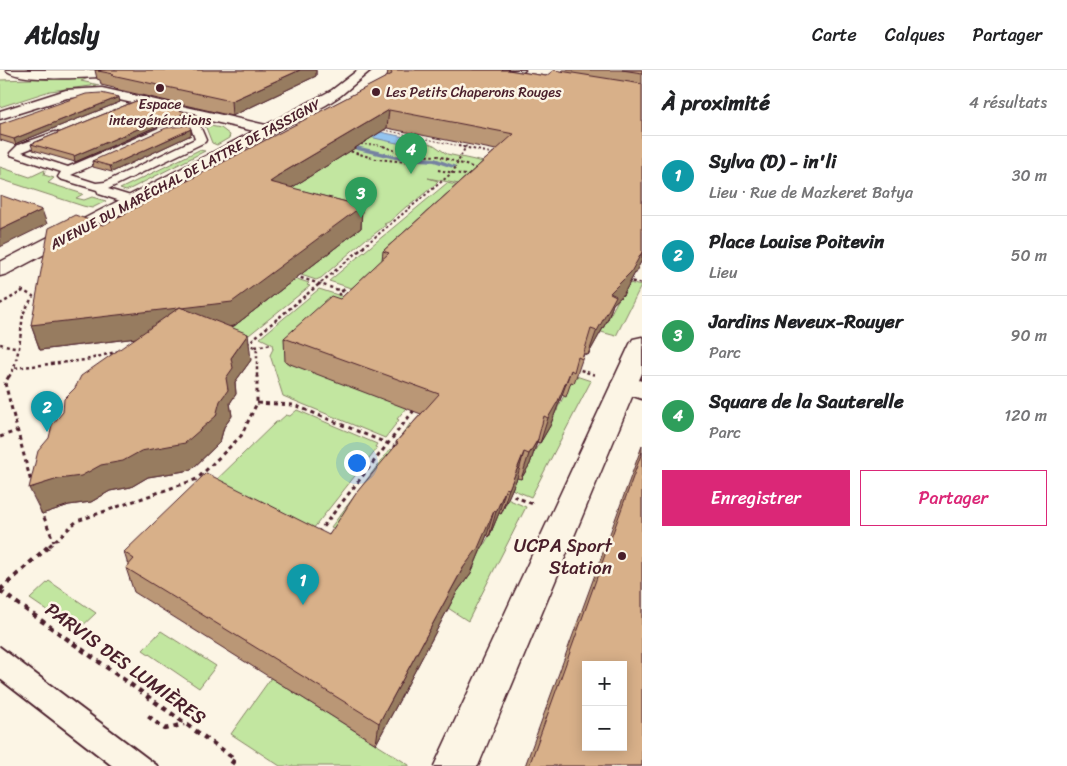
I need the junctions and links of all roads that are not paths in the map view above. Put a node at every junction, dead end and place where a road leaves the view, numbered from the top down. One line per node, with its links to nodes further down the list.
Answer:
1 (12, 70): 4 (street)
2 (365, 70): 14 (street, AVENUE DU MARÉCHAL DE LATTRE DE TASSIGNY)
3 (480, 70): 5 (street)
4 (116, 73)
5 (521, 73)
6 (141, 100): 7 (lane); 8 (street); 10 (street)
7 (117, 110)
8 (0, 115)
9 (167, 118): 12 (lane)
10 (212, 118): 12 (lane); 14 (street)
11 (156, 123): 13 (lane)
12 (195, 125): 13 (lane); 16 (lane)
13 (176, 128): 18 (lane)
14 (267, 130): 17 (street, AVENUE DU MARÉCHAL DE LATTRE DE TASSIGNY)
15 (63, 132): 18 (lane)
16 (194, 144): 17 (lane); 19 (lane)
17 (226, 152): 20 (street, AVENUE DU MARÉCHAL DE LATTRE DE TASSIGNY)
18 (68, 171): 19 (lane)
19 (101, 186): 20 (lane)
20 (133, 201): 21 (street, AVENUE DU MARÉCHAL DE LATTRE DE TASSIGNY)
21 (0, 270)
22 (642, 344): 23 (street)
23 (633, 387): 24 (street)
24 (456, 766)

